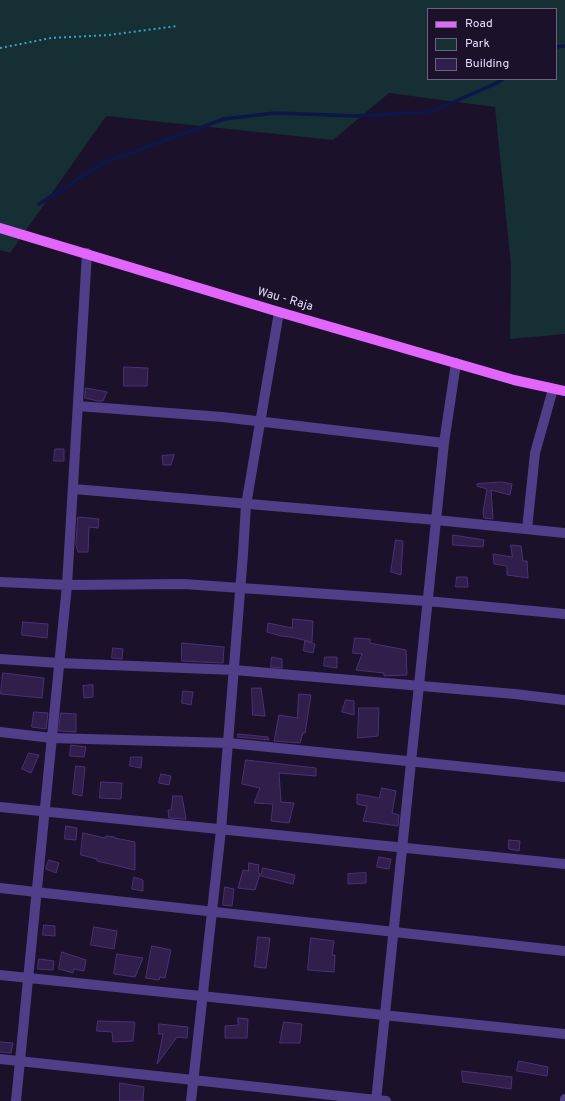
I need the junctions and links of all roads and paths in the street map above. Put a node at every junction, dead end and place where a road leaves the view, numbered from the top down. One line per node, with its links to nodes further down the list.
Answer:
1 (177, 26): 2 (path)
2 (0, 48)
3 (0, 228): 4 (main road, Wau - Raja)
4 (87, 253): 5 (main road, Wau - Raja); 9 (street)
5 (279, 312): 6 (main road, Wau - Raja); 10 (street)
6 (456, 363): 7 (main road, Wau - Raja); 11 (street)
7 (554, 389): 8 (main road, Wau - Raja); 15 (street)
8 (565, 391)
9 (78, 406): 10 (street); 12 (street)
10 (259, 422): 11 (street); 13 (street)
11 (444, 443): 14 (street)
12 (74, 488): 13 (street); 18 (street)
13 (246, 504): 14 (street); 19 (street)
14 (436, 520): 15 (street); 20 (street)
15 (527, 529): 16 (street)
16 (565, 533)
17 (0, 582): 18 (street)
18 (67, 585): 19 (street); 23 (street)
19 (241, 589): 20 (street); 24 (street)
20 (428, 601): 21 (street); 25 (street)
21 (565, 614)
22 (0, 659): 23 (street)
23 (60, 663): 24 (street); 28 (street)
24 (234, 670): 25 (street); 29 (street)
25 (419, 686): 26 (street); 30 (street)
26 (565, 700)
27 (0, 732): 28 (street)
28 (52, 738): 29 (street); 33 (street)
29 (229, 743): 30 (street); 34 (street)
30 (411, 762): 31 (street); 35 (street)
31 (565, 777)
32 (0, 807): 33 (street)
33 (45, 812): 34 (street); 38 (street)
34 (221, 830): 35 (street); 39 (street)
35 (402, 848): 36 (street); 40 (street)
36 (565, 864)
37 (0, 888): 38 (street)
38 (37, 892): 39 (street); 43 (street)
39 (212, 911): 40 (street); 44 (street)
40 (394, 932): 41 (street); 45 (street)
41 (565, 951)
42 (0, 975): 43 (street)
43 (28, 978): 44 (street); 48 (street)
44 (203, 996): 45 (street); 49 (street)
45 (385, 1015): 46 (street); 52 (street)
46 (565, 1034)
47 (0, 1059): 48 (street)
48 (20, 1061): 49 (street); 50 (street)
49 (194, 1080): 51 (street); 52 (street)
50 (16, 1101)
51 (191, 1101)
52 (380, 1101)

